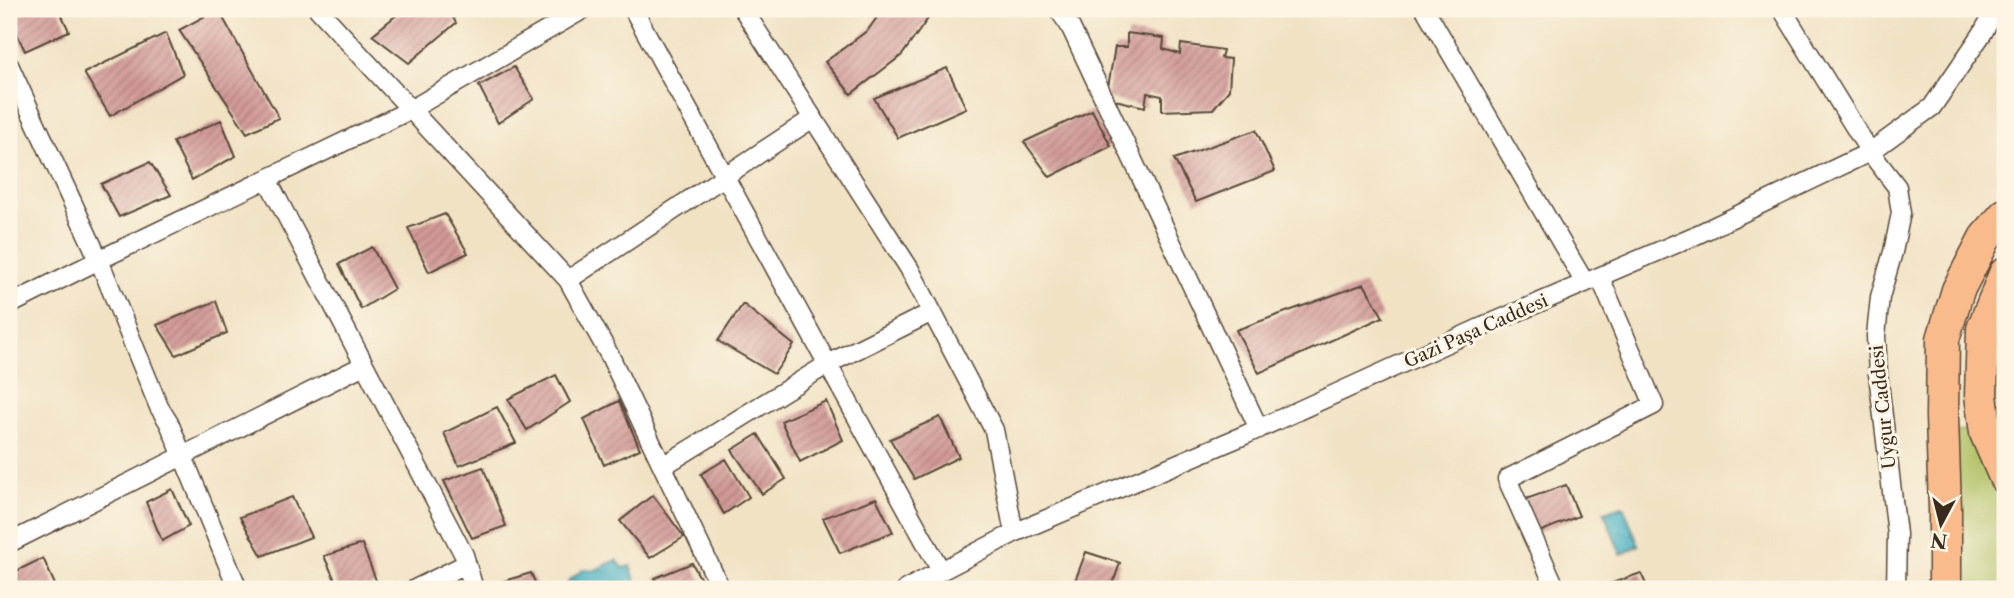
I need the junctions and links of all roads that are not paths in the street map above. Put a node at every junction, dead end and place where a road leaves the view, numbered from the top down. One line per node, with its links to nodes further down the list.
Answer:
1 (318, 9): 10 (street)
2 (584, 9): 10 (street)
3 (633, 9): 13 (street)
4 (743, 9): 11 (street)
5 (1058, 9): 24 (street)
6 (1425, 9): 19 (street)
7 (1782, 9): 12 (street, Uygur Caddesi)
8 (1996, 9): 12 (street, Gazi Paşa Caddesi)
9 (9, 65): 16 (street)
10 (410, 110): 14 (street); 18 (street)
11 (813, 118): 13 (street); 21 (street)
12 (1870, 152): 19 (street, Gazi Paşa Caddesi); 38 (street, Uygur Caddesi)
13 (725, 177): 18 (street); 23 (street)
14 (267, 179): 16 (street); 22 (street)
15 (2005, 215): 39 (highway)
16 (99, 260): 20 (street); 25 (street)
17 (2005, 274): 27 (highway)
18 (568, 280): 26 (street)
19 (1592, 280): 24 (street, Gazi Paşa Caddesi); 37 (street)
20 (9, 305)
21 (932, 313): 23 (street); 28 (street)
22 (364, 365): 25 (street); 30 (street)
23 (828, 365): 26 (street); 31 (street)
24 (1259, 429): 28 (street, Gazi Paşa Caddesi)
25 (183, 456): 29 (street); 32 (street)
26 (663, 466): 35 (street)
27 (2005, 478)
28 (1014, 533): 31 (street, Gazi Paşa Caddesi)
29 (9, 543)
30 (466, 564): 33 (street); 34 (street)
31 (941, 571): 36 (street, Gazi Paşa Caddesi)
32 (239, 589)
33 (415, 589)
34 (474, 589)
35 (721, 589)
36 (906, 589)
37 (1556, 589)
38 (1896, 589)
39 (1945, 589)

